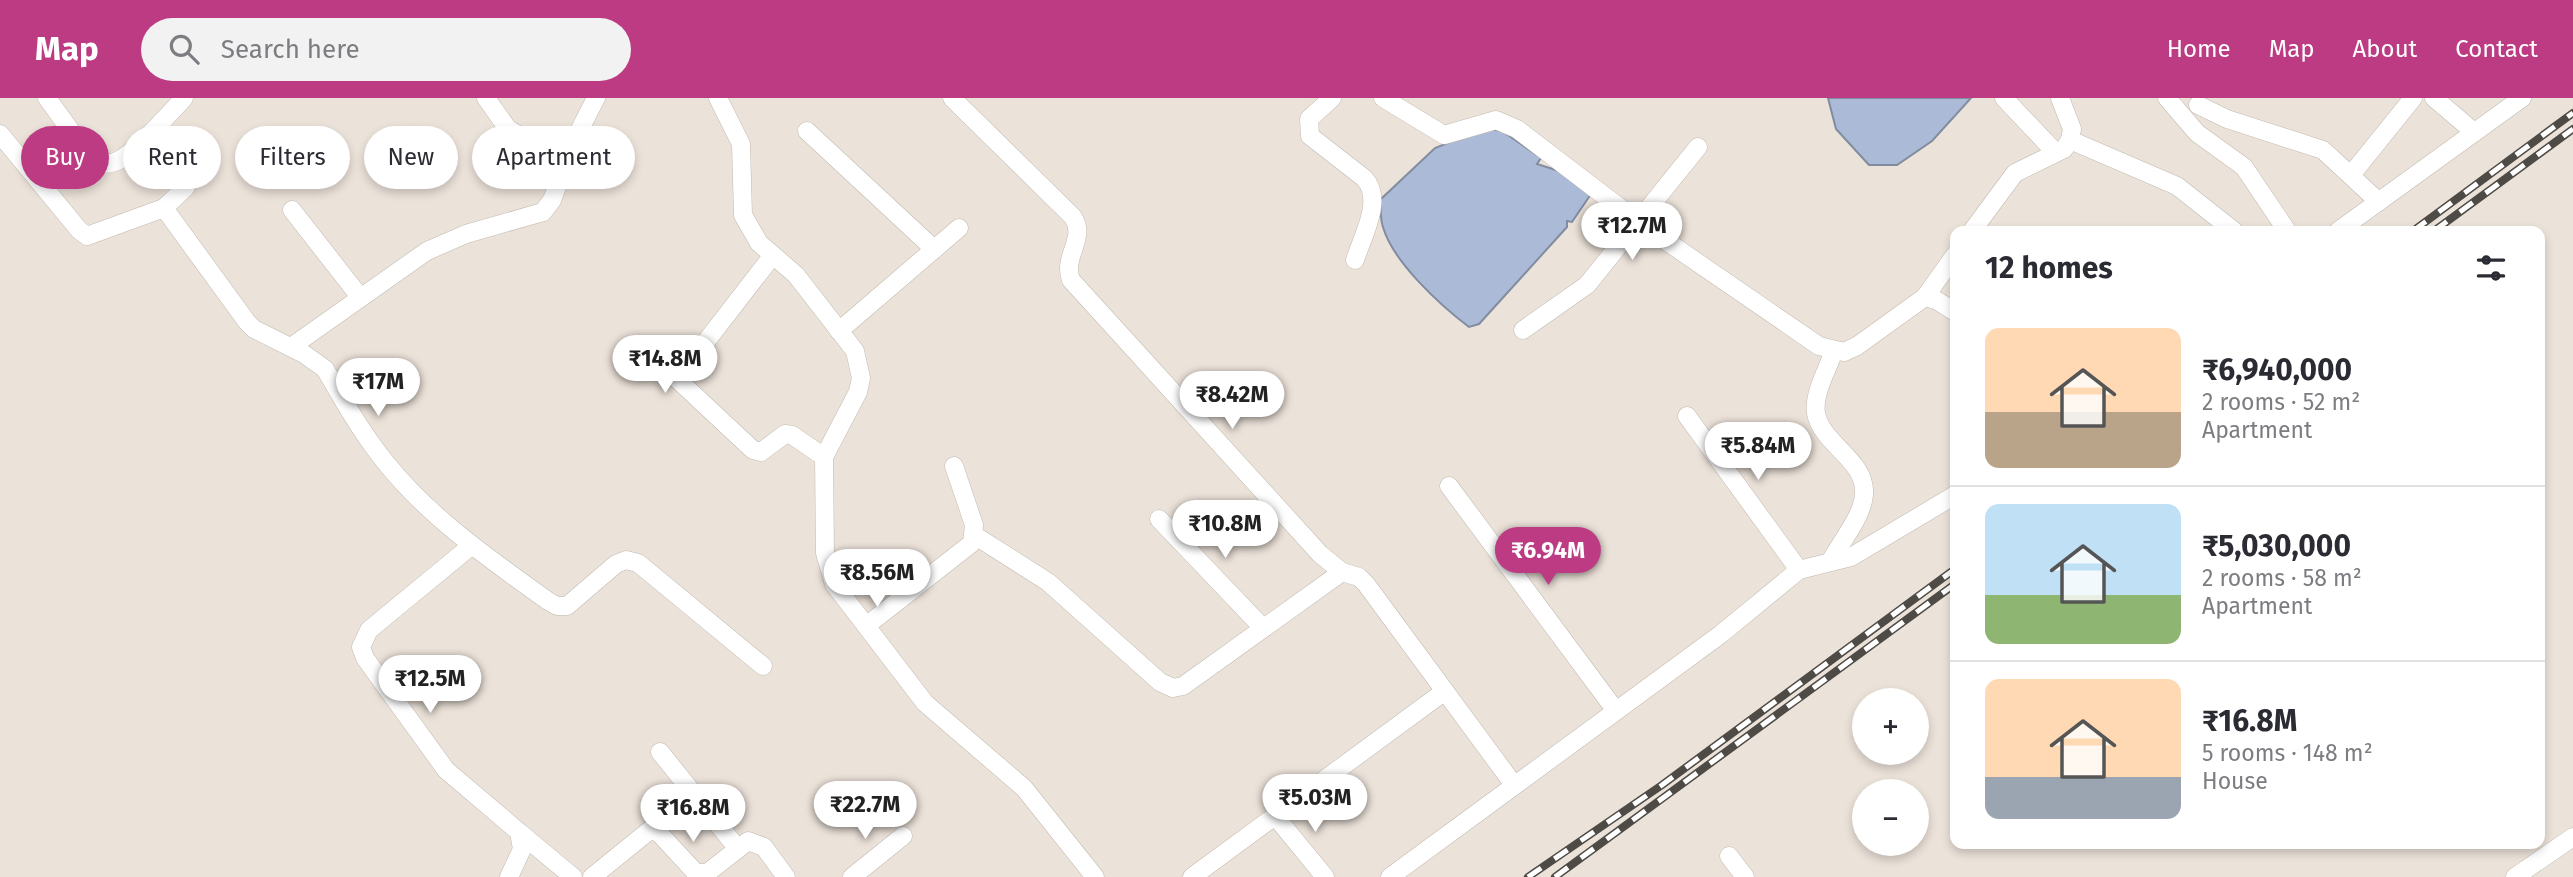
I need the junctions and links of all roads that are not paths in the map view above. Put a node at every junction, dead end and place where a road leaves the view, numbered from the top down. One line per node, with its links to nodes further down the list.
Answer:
1 (47, 98): 26 (street)
2 (184, 98): 17 (street)
3 (486, 98): 18 (street)
4 (596, 98): 19 (street)
5 (718, 98): 40 (street)
6 (952, 98): 60 (street)
7 (1332, 98): 41 (street)
8 (1383, 98): 33 (street)
9 (2004, 98): 25 (street)
10 (2060, 98): 23 (street)
11 (2167, 98): 16 (street)
12 (2413, 98): 27 (street)
13 (2434, 98): 21 (street)
14 (2522, 98): 21 (street)
15 (2200, 101): 16 (street); 27 (street)
16 (2187, 122): 36 (street)
17 (158, 126)
18 (506, 126)
19 (583, 126)
20 (807, 131): 39 (street)
21 (2474, 132): 30 (street)
22 (0, 134): 31 (street)
23 (2070, 140): 25 (street); 35 (street)
24 (1698, 147): 33 (street)
25 (2056, 153): 34 (street)
26 (123, 158)
27 (2351, 175): 30 (street)
28 (184, 189): 31 (street)
29 (556, 189): 44 (street)
30 (2379, 202): 37 (street)
31 (164, 208): 48 (street)
32 (292, 210): 44 (street)
33 (1640, 223): 46 (street); 49 (street)
34 (1976, 226)
35 (2228, 226)
36 (2284, 226)
37 (2346, 226)
38 (959, 228): 39 (street)
39 (934, 249): 47 (street)
40 (773, 255): 47 (street); 51 (street)
41 (1355, 260)
42 (1950, 262): 43 (street)
43 (1925, 297): 45 (street); 49 (street)
44 (360, 298): 48 (street)
45 (1950, 310)
46 (1523, 330)
47 (839, 331): 51 (street)
48 (291, 347): 57 (street)
49 (1834, 351): 58 (street)
50 (1687, 416): 59 (street)
51 (824, 457): 61 (street)
52 (954, 466): 56 (street)
53 (1449, 486): 65 (street)
54 (1950, 498): 58 (street)
55 (1159, 519): 62 (street)
56 (974, 535): 61 (street); 62 (street)
57 (471, 546): 63 (street); 69 (street)
58 (1830, 562): 59 (street)
59 (1799, 570): 65 (street)
60 (1342, 572): 62 (street); 64 (street)
61 (866, 626): 79 (street)
62 (1264, 628)
63 (763, 666)
64 (1445, 691): 67 (street); 68 (street)
65 (1616, 711): 67 (street)
66 (660, 752): 72 (street)
67 (1514, 785): 82 (street)
68 (1276, 816): 80 (street); 81 (street)
69 (519, 832): 74 (street); 75 (street)
70 (903, 836): 78 (street)
71 (2573, 836): 84 (street)
72 (738, 849): 76 (street); 77 (street)
73 (1729, 856): 83 (street)
74 (509, 877)
75 (573, 877)
76 (592, 877)
77 (786, 877)
78 (852, 877)
79 (1095, 877)
80 (1192, 877)
81 (1325, 877)
82 (1390, 877)
83 (1745, 877)
84 (2515, 877)

